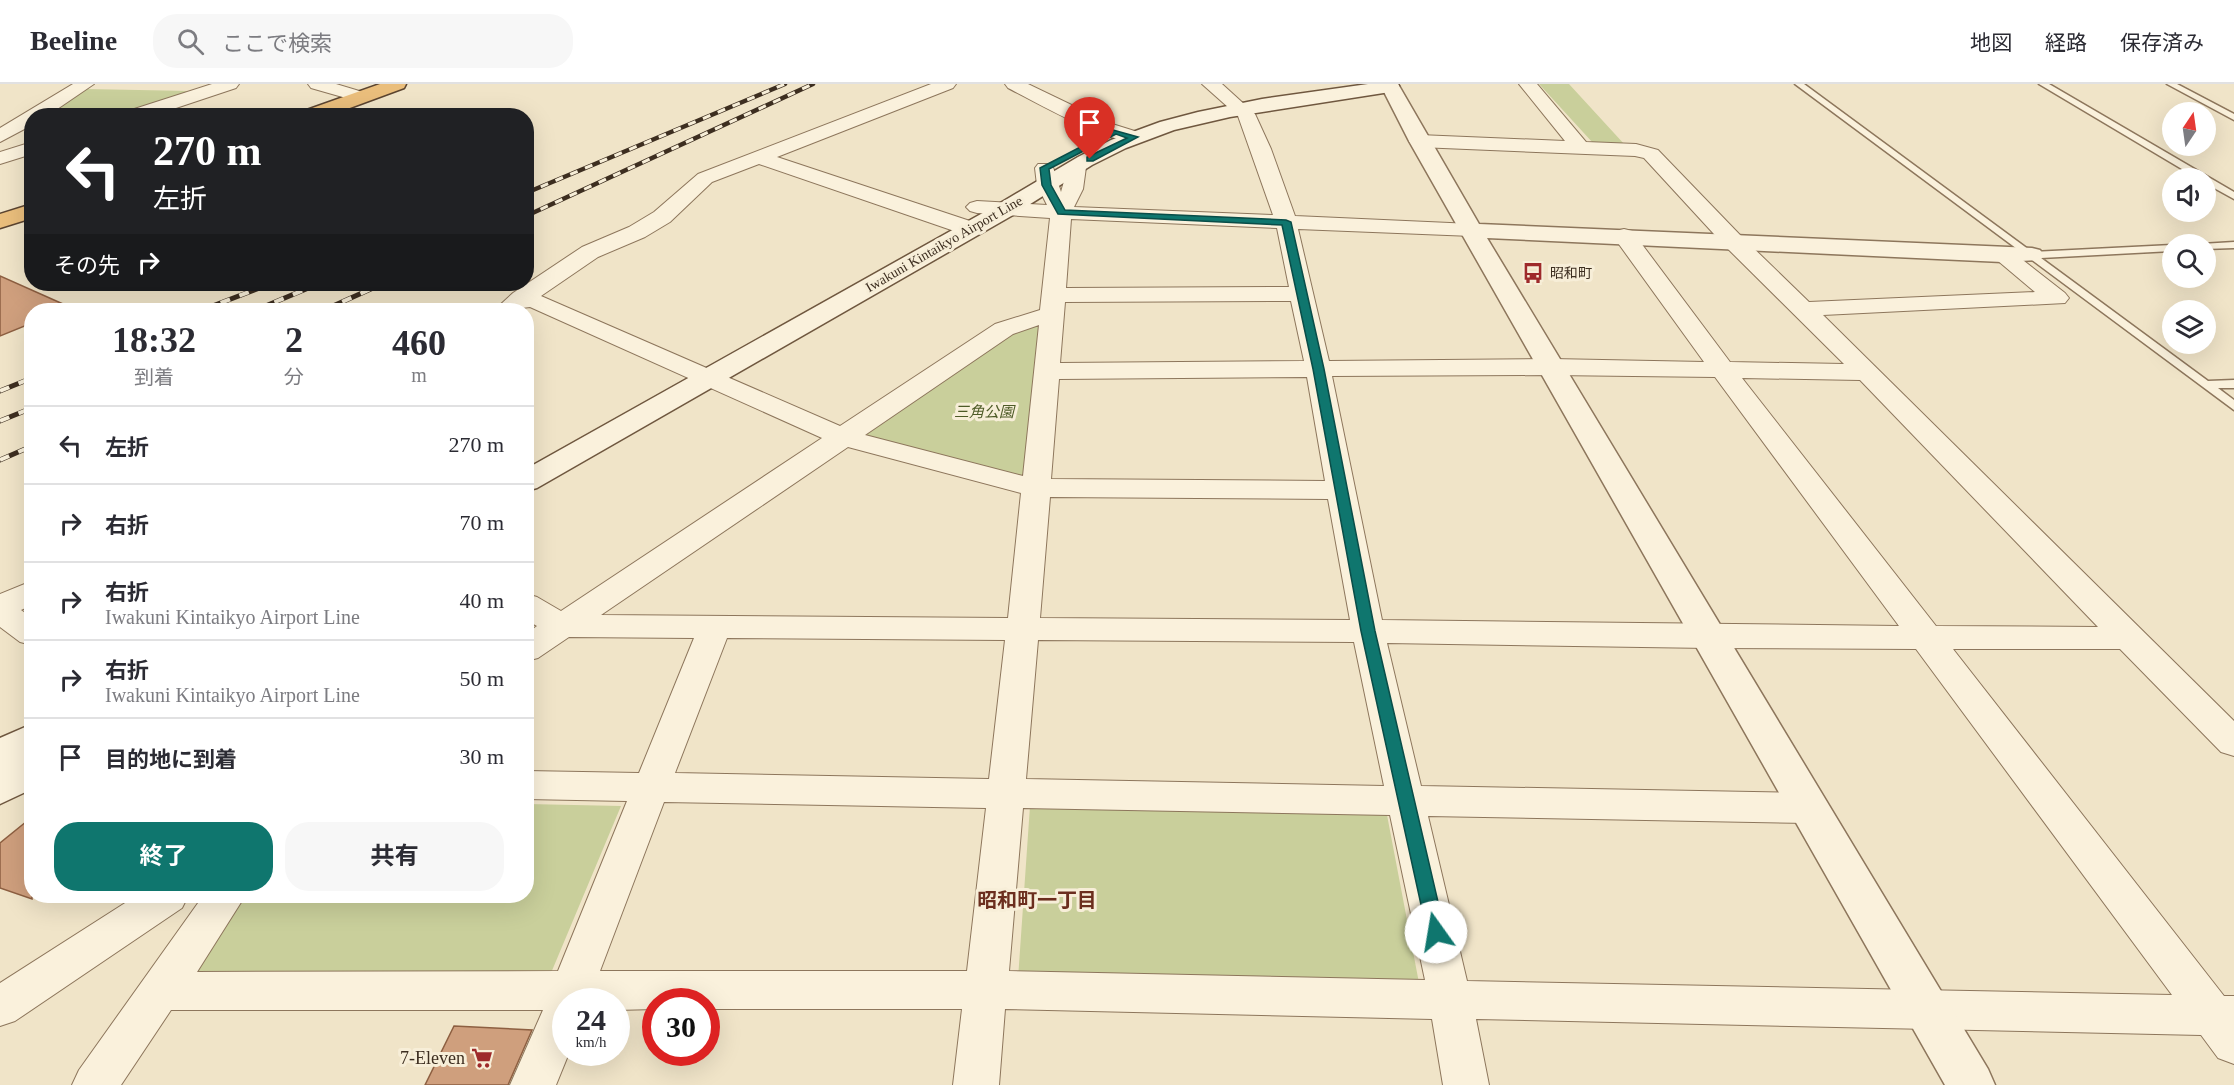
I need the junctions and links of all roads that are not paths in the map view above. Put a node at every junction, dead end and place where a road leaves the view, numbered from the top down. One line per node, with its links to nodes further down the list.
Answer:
1 (85, 84): 14 (street)
2 (230, 84): 15 (street)
3 (316, 84): 12 (street)
4 (397, 84): 12 (highway)
5 (947, 84): 25 (street)
6 (1014, 84): 20 (street)
7 (1528, 84): 22 (street)
8 (1799, 84): 42 (lane)
9 (2043, 84): 28 (lane)
10 (2171, 84): 17 (lane)
11 (1389, 85): 13 (street, Iwakuni Kintaikyo Airport Line); 21 (street)
12 (360, 97): 16 (highway)
13 (1225, 97): 20 (street, Iwakuni Kintaikyo Airport Line); 34 (street)
14 (45, 108)
15 (156, 108)
16 (330, 108)
17 (2234, 117)
18 (24, 120): 19 (street)
19 (5, 130)
20 (1125, 134): 26 (street, Iwakuni Kintaikyo Airport Line); 27 (street, Iwakuni Kintaikyo Airport Line)
21 (1419, 141): 22 (street); 35 (street)
22 (1581, 148): 37 (street)
23 (24, 150): 24 (street)
24 (0, 158)
25 (760, 158): 32 (street); 43 (street)
26 (1076, 167): 27 (street, Iwakuni Kintaikyo Airport Line); 30 (street)
27 (1046, 177): 29 (street, Iwakuni Kintaikyo Airport Line); 30 (street); 32 (street, Iwakuni Kintaikyo Airport Line)
28 (2234, 196)
29 (1005, 210): 30 (street); 32 (street, Iwakuni Kintaikyo Airport Line)
30 (1061, 212): 34 (street); 48 (street)
31 (24, 214): 33 (highway)
32 (966, 219): 55 (street, Iwakuni Kintaikyo Airport Line)
33 (0, 221)
34 (1286, 222): 35 (street); 45 (street)
35 (1472, 230): 36 (street); 50 (street)
36 (1624, 236): 37 (street); 52 (street)
37 (1733, 241): 41 (street); 49 (street)
38 (2234, 245): 39 (lane)
39 (2216, 246)
40 (2162, 248): 42 (lane)
41 (2002, 255): 42 (street); 49 (street)
42 (2031, 255): 57 (lane)
43 (534, 289)
44 (532, 291): 46 (street)
45 (1302, 294): 48 (street); 51 (street)
46 (514, 303)
47 (525, 303): 55 (street)
48 (1052, 306): 53 (street); 60 (street)
49 (1802, 309): 54 (street)
50 (1552, 368): 51 (street); 52 (street); 72 (street)
51 (1318, 369): 53 (street); 63 (street)
52 (1722, 369): 54 (street); 73 (street)
53 (1045, 371): 62 (street)
54 (1867, 372): 74 (street)
55 (697, 373): 59 (street, Iwakuni Kintaikyo Airport Line); 60 (street); 61 (street, Iwakuni Kintaikyo Airport Line)
56 (2234, 384): 57 (lane)
57 (2206, 385): 58 (lane)
58 (2234, 406)
59 (566, 434)
60 (842, 437): 62 (street); 67 (street)
61 (534, 477)
62 (1037, 488): 63 (street); 70 (street)
63 (1342, 490): 71 (street)
64 (24, 596): 65 (street)
65 (0, 609): 68 (street)
66 (534, 609): 67 (street)
67 (561, 626): 69 (street); 75 (street)
68 (24, 628)
69 (714, 628): 70 (street); 81 (street)
70 (1023, 629): 71 (street); 83 (street)
71 (1368, 631): 72 (street); 84 (street)
72 (1709, 637): 73 (street); 85 (street)
73 (1925, 638): 74 (street); 96 (street)
74 (2128, 638): 77 (street)
75 (534, 645)
76 (24, 742): 78 (street)
77 (2234, 743)
78 (0, 756)
79 (24, 776): 82 (street)
80 (534, 785): 81 (street)
81 (650, 788): 83 (street); 88 (street)
82 (0, 789)
83 (1007, 794): 84 (street); 89 (street)
84 (1406, 800): 85 (street); 92 (street)
85 (1808, 808): 95 (street)
86 (157, 903): 94 (street)
87 (220, 903): 90 (street)
88 (572, 988)
89 (988, 990): 91 (street); 92 (street); 100 (street)
90 (158, 992): 93 (street); 98 (street)
91 (630, 998)
92 (1450, 998): 95 (street); 101 (street)
93 (552, 999)
94 (0, 1007)
95 (1926, 1009): 96 (street); 102 (street)
96 (2227, 1025)
97 (552, 1039): 99 (street)
98 (95, 1085)
99 (534, 1085)
100 (976, 1085)
101 (1466, 1085)
102 (1971, 1085)

